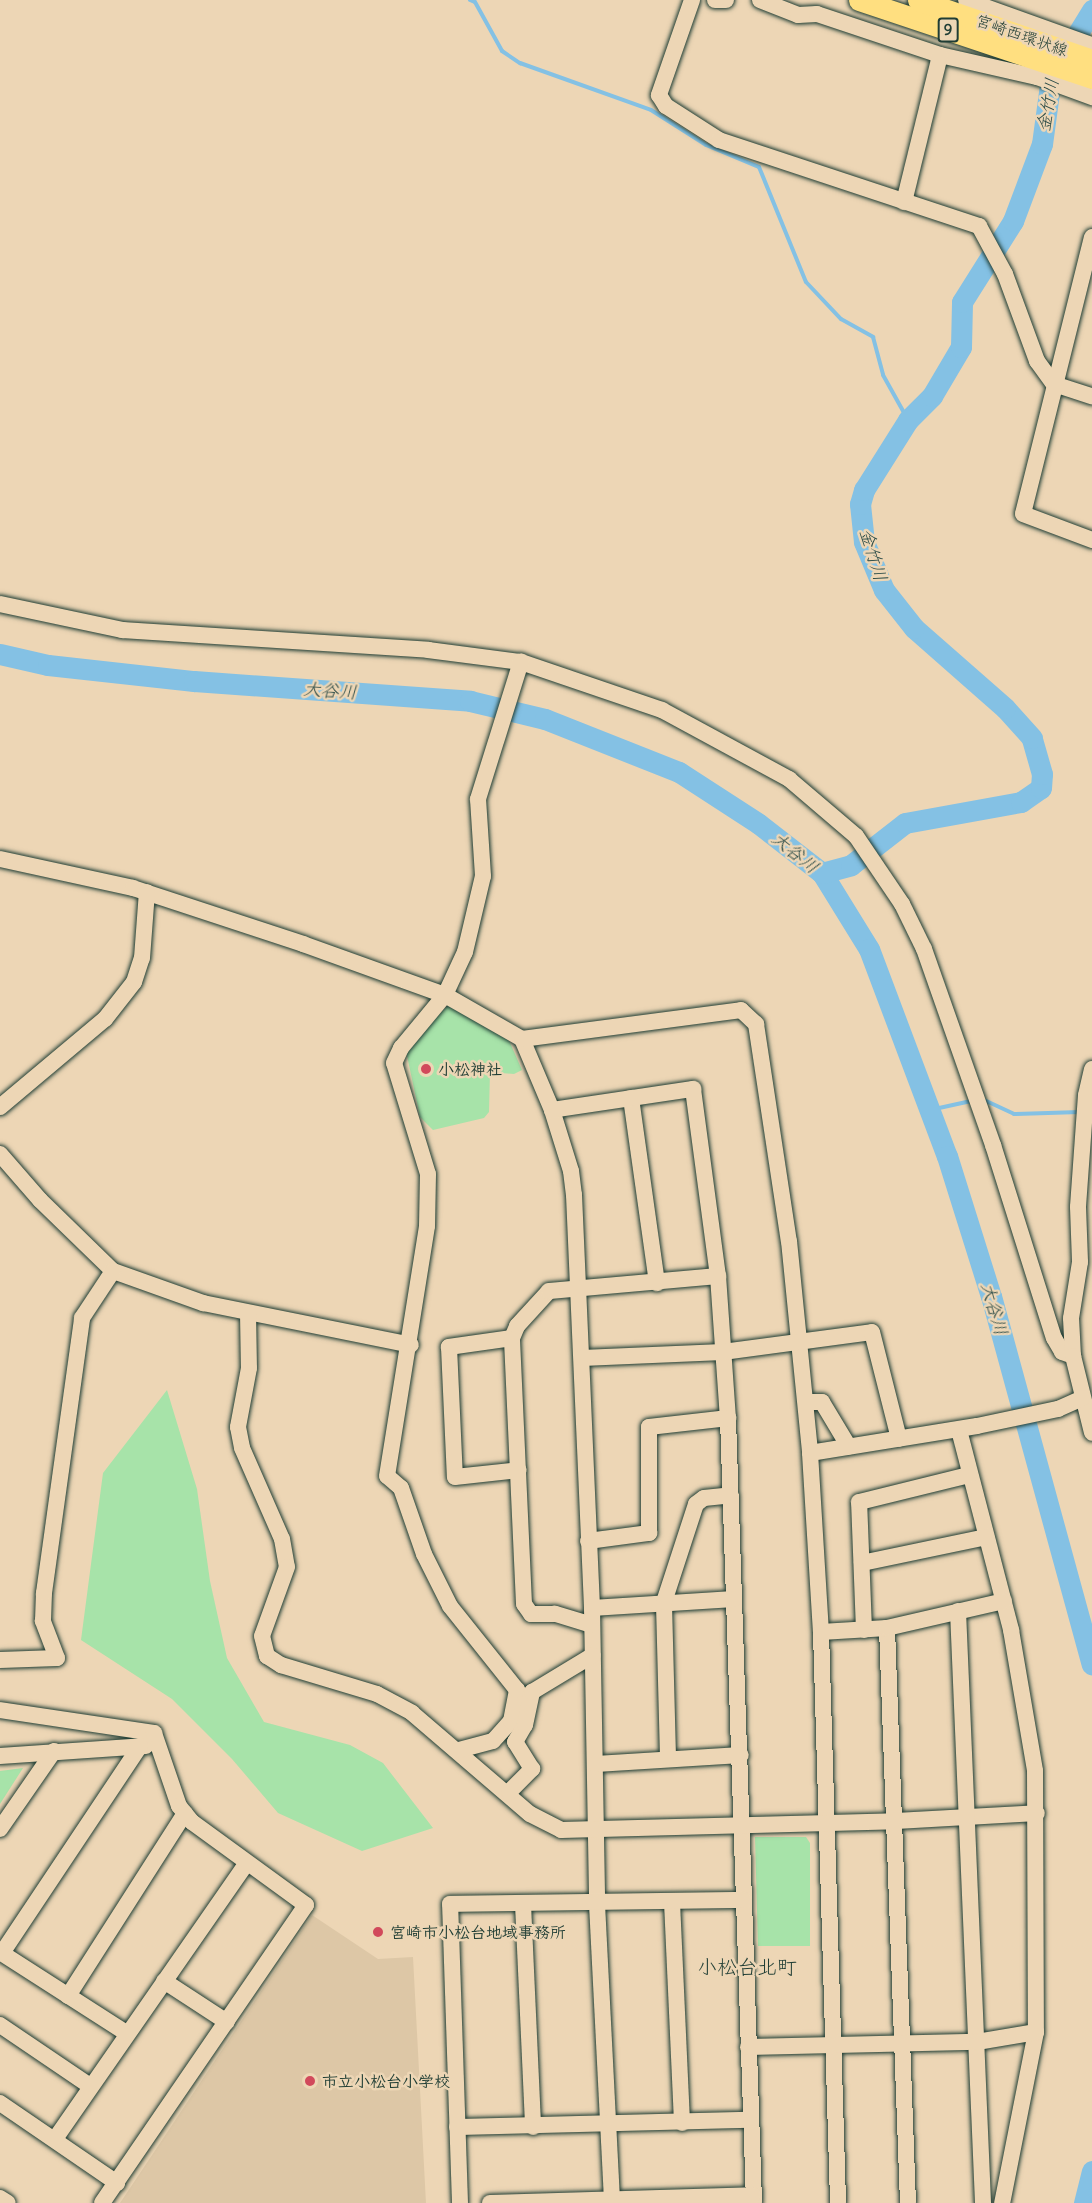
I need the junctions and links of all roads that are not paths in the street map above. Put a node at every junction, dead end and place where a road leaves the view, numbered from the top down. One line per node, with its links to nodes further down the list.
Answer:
1 (692, 0): 13 (street)
2 (715, 0): 3 (street)
3 (726, 0)
4 (760, 0): 10 (street)
5 (859, 0): 9 (main road, 宮崎西環状線 / 9)
6 (918, 0): 9 (main road, 宮崎西環状線 / 9)
7 (966, 0): 9 (street)
8 (1092, 45): 9 (street)
9 (1044, 53): 10 (street); 11 (main road, 宮崎西環状線 / 9); 12 (main road, 宮崎西環状線 / 9)
10 (940, 55): 13 (street)
11 (1092, 60)
12 (1090, 90)
13 (904, 202): 15 (street)
14 (1092, 237): 15 (street)
15 (1054, 384): 16 (street); 17 (street)
16 (1092, 396)
17 (1092, 540)
18 (0, 604): 19 (street)
19 (519, 665): 22 (street); 39 (street)
20 (0, 860): 21 (street)
21 (147, 892): 22 (street); 26 (street)
22 (445, 995): 23 (street); 37 (street)
23 (522, 1039): 27 (street); 36 (street)
24 (1092, 1069): 29 (street)
25 (631, 1098): 27 (street); 31 (street); 32 (street)
26 (0, 1107)
27 (552, 1110): 33 (street)
28 (0, 1154): 30 (street)
29 (1086, 1259): 39 (street)
30 (113, 1271): 34 (street); 64 (street)
31 (718, 1276): 32 (street); 38 (street)
32 (657, 1283): 33 (street)
33 (579, 1288): 35 (street); 40 (street)
34 (248, 1313): 37 (street); 68 (street)
35 (512, 1338): 49 (street); 49 (street)
36 (801, 1341): 38 (street); 42 (street); 46 (street)
37 (411, 1345): 68 (street)
38 (723, 1352): 40 (street); 43 (street)
39 (1073, 1356): 41 (street)
40 (582, 1359): 53 (street)
41 (1083, 1398): 44 (street); 45 (street)
42 (806, 1402): 47 (street); 48 (street)
43 (728, 1418): 51 (street); 53 (street)
44 (959, 1430): 46 (street); 50 (street)
45 (1092, 1433)
46 (899, 1439): 47 (street)
47 (849, 1447): 48 (street)
48 (810, 1453): 62 (street)
49 (519, 1470): 59 (street)
50 (969, 1474): 52 (street); 54 (street)
51 (731, 1495): 55 (street); 57 (street)
52 (986, 1537): 54 (street); 56 (street)
53 (588, 1541): 59 (street)
54 (862, 1563): 61 (street)
55 (734, 1599): 57 (street); 70 (street)
56 (1004, 1601): 58 (street); 76 (street)
57 (664, 1602): 59 (street); 72 (street)
58 (958, 1611): 60 (street); 77 (street)
59 (592, 1617): 63 (street)
60 (887, 1628): 61 (street); 79 (street)
61 (864, 1630): 62 (street)
62 (821, 1632): 78 (street)
63 (593, 1655): 73 (street); 74 (street)
64 (0, 1660)
65 (0, 1710): 66 (street)
66 (160, 1745): 67 (street); 75 (street)
67 (140, 1746): 69 (street); 88 (street)
68 (459, 1750): 74 (street)
69 (54, 1751): 71 (street); 81 (street)
70 (741, 1755): 72 (street); 80 (street)
71 (0, 1756)
72 (668, 1757): 73 (street)
73 (596, 1764): 82 (street)
74 (509, 1792): 82 (street)
75 (185, 1813): 83 (street); 90 (street)
76 (1037, 1813): 77 (street); 93 (street)
77 (968, 1817): 79 (street); 95 (street)
78 (827, 1821): 79 (street); 80 (street); 97 (street)
79 (896, 1821): 96 (street)
80 (741, 1824): 82 (street); 84 (street)
81 (0, 1828)
82 (596, 1830): 87 (street)
83 (246, 1864): 89 (street); 91 (street)
84 (744, 1900): 85 (street); 98 (street)
85 (672, 1902): 87 (street); 102 (street)
86 (523, 1904): 87 (street); 104 (street); 105 (street)
87 (597, 1904): 103 (street)
88 (1, 1953): 90 (street)
89 (164, 1981): 91 (street); 94 (street)
90 (68, 1996): 94 (street)
91 (227, 2022): 107 (street)
92 (0, 2025): 99 (street)
93 (1036, 2032): 95 (street); 118 (street)
94 (126, 2033): 99 (street)
95 (977, 2042): 96 (street); 117 (street)
96 (903, 2043): 97 (street); 116 (street)
97 (834, 2045): 98 (street); 115 (street)
98 (748, 2047): 101 (street)
99 (90, 2086): 106 (street)
100 (0, 2103): 106 (street)
101 (751, 2120): 102 (street); 109 (street)
102 (682, 2123): 103 (street)
103 (609, 2126): 105 (street); 110 (street)
104 (457, 2127): 105 (street); 113 (street)
105 (533, 2127)
106 (55, 2139): 107 (street)
107 (117, 2183): 112 (street)
108 (0, 2198): 111 (street)
109 (754, 2199): 110 (street)
110 (611, 2201): 114 (street)
111 (8, 2203)
112 (102, 2203)
113 (460, 2203)
114 (490, 2203)
115 (838, 2203)
116 (908, 2203)
117 (983, 2203)
118 (1002, 2203)

